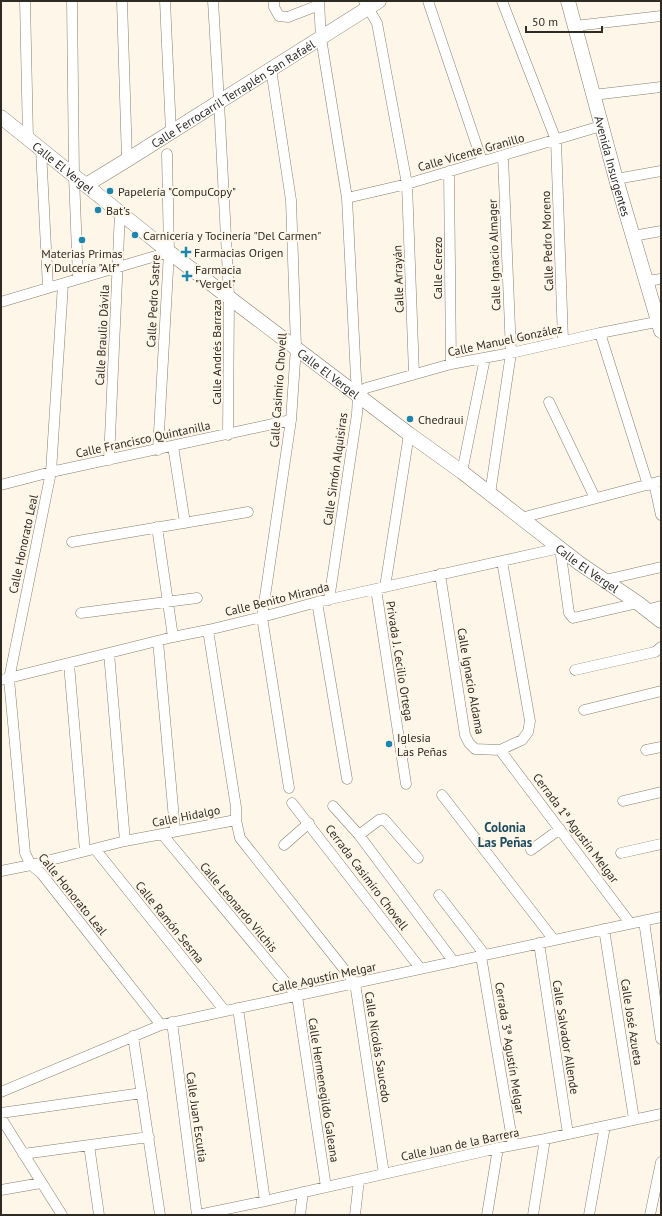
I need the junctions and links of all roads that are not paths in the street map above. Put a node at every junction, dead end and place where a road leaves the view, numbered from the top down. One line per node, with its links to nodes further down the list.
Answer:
1 (25, 1): 22 (street)
2 (72, 1): 31 (street)
3 (122, 1): 27 (street)
4 (165, 1): 21 (street)
5 (213, 1): 18 (street, Calle Andrés Barraza)
6 (274, 1): 10 (street)
7 (428, 1): 28 (street)
8 (502, 1): 23 (street, Calle Pedro Moreno)
9 (568, 1): 13 (street, Avenida Insurgentes)
10 (319, 3): 14 (street, Calle Simón Alquisiras)
11 (370, 3): 14 (street, Calle Ferrocarril Terraplén San Rafaél); 34 (street, Calle Arrayán)
12 (661, 16): 13 (street)
13 (575, 26): 17 (street, Avenida Insurgentes)
14 (321, 38): 15 (street, Calle Ferrocarril Terraplén San Rafaél); 35 (street, Calle Simón Alquisiras)
15 (271, 69): 18 (street, Calle Ferrocarril Terraplén San Rafaél); 51 (street, Calle Casimiro Chovell)
16 (661, 87): 17 (street)
17 (594, 95): 20 (street, Avenida Insurgentes)
18 (220, 102): 21 (street, Calle Ferrocarril Terraplén San Rafaél); 46 (street, Calle Andrés Barraza)
19 (1, 117): 22 (street, Calle El Vergel)
20 (601, 126): 23 (street, Calle Vicente Granillo); 32 (street, Avenida Insurgentes)
21 (171, 132): 27 (street, Calle Ferrocarril Terraplén San Rafaél)
22 (28, 138): 24 (street, Calle El Vergel)
23 (556, 140): 26 (street, Calle Vicente Granillo); 50 (street, Calle Pedro Moreno)
24 (41, 149): 31 (street, Calle El Vergel); 45 (street)
25 (167, 154): 39 (street, Calle Pedro Sastre)
26 (502, 156): 28 (street, Calle Vicente Granillo); 52 (street, Calle Ignacio Almager)
27 (127, 160): 33 (street, Calle Ferrocarril Terraplén San Rafaél)
28 (482, 161): 29 (street, Calle Vicente Granillo)
29 (449, 171): 34 (street, Calle Vicente Granillo); 54 (street, Calle Cerezo)
30 (661, 171): 32 (street)
31 (74, 176): 33 (street, Calle El Vergel); 41 (street)
32 (616, 179): 38 (street, Avenida Insurgentes)
33 (86, 184): 36 (street, Calle El Vergel)
34 (407, 184): 35 (street, Calle Vicente Granillo); 55 (street, Calle Arrayán)
35 (347, 198): 56 (street, Calle Simón Alquisiras)
36 (120, 212): 39 (street, Calle El Vergel); 40 (street, Calle Braulio Dávila)
37 (661, 231): 38 (street)
38 (633, 236): 43 (street, Avenida Insurgentes)
39 (169, 252): 40 (street); 46 (street, Calle El Vergel); 62 (street, Calle Pedro Sastre)
40 (118, 266): 41 (street); 63 (street, Calle Braulio Dávila)
41 (78, 278): 44 (street)
42 (661, 279): 43 (street)
43 (646, 281): 48 (street, Avenida Insurgentes)
44 (63, 284): 45 (street); 64 (street, Calle Honorato Leal)
45 (48, 288): 47 (street)
46 (229, 296): 51 (street, Calle El Vergel); 59 (street, Calle Andrés Barraza)
47 (1, 302)
48 (660, 325): 49 (street, Calle Manuel González)
49 (600, 333): 50 (street, Calle Manuel González); 66 (street)
50 (563, 341): 52 (street, Calle Manuel González)
51 (296, 347): 56 (street, Calle El Vergel); 58 (street, Calle Casimiro Chovell)
52 (510, 353): 53 (street, Calle Manuel González); 68 (street, Calle Ignacio Almager)
53 (485, 358): 54 (street, Calle Manuel González); 65 (street)
54 (451, 364): 55 (street, Calle Manuel González)
55 (414, 374): 56 (street, Calle Manuel González)
56 (358, 395): 60 (street, Calle El Vergel); 83 (street, Calle Simón Alquisiras)
57 (549, 402): 69 (street)
58 (291, 420): 59 (street, Calle Francisco Quintanilla); 89 (street, Calle Casimiro Chovell)
59 (228, 434): 61 (street, Calle Francisco Quintanilla)
60 (409, 434): 65 (street, Calle El Vergel); 81 (street, Privada J. Cecilio Ortega)
61 (173, 446): 62 (street, Calle Francisco Quintanilla); 73 (street)
62 (158, 450): 63 (street, Calle Francisco Quintanilla)
63 (109, 460): 64 (street, Calle Francisco Quintanilla)
64 (51, 472): 67 (street, Calle Francisco Quintanilla); 98 (street, Calle Honorato Leal)
65 (462, 472): 68 (street, Calle El Vergel)
66 (654, 483): 69 (street); 71 (street)
67 (1, 485)
68 (490, 494): 72 (street, Calle El Vergel)
69 (595, 498): 72 (street)
70 (248, 512): 73 (street)
71 (661, 515)
72 (520, 518): 76 (street, Calle El Vergel)
73 (185, 523): 74 (street)
74 (157, 527): 75 (street); 84 (street)
75 (72, 542)
76 (560, 548): 77 (street, Calle Benito Miranda); 80 (street, Calle El Vergel); 87 (street)
77 (502, 561): 79 (street, Calle Benito Miranda); 102 (street, Calle Ignacio Aldama)
78 (661, 567): 80 (street)
79 (440, 574): 81 (street, Calle Benito Miranda); 102 (street, Calle Ignacio Aldama)
80 (605, 580): 87 (street, Calle El Vergel)
81 (380, 588): 83 (street, Calle Benito Miranda); 105 (street, Privada J. Cecilio Ortega)
82 (198, 598): 84 (street)
83 (329, 600): 85 (street, Calle Benito Miranda)
84 (168, 602): 88 (street); 92 (street)
85 (317, 602): 89 (street, Calle Benito Miranda); 104 (street)
86 (661, 606): 87 (street)
87 (642, 607): 90 (street, Calle El Vergel)
88 (82, 613)
89 (262, 617): 91 (street, Calle Benito Miranda); 106 (street)
90 (661, 621)
91 (208, 630): 92 (street, Calle Benito Miranda); 112 (street, Calle Hidalgo)
92 (173, 637): 93 (street, Calle Benito Miranda)
93 (158, 641): 95 (street, Calle Benito Miranda); 115 (street)
94 (661, 647): 97 (street)
95 (109, 653): 96 (street, Calle Benito Miranda); 118 (street)
96 (69, 664): 98 (street, Calle Benito Miranda); 121 (street)
97 (575, 670)
98 (5, 680): 125 (street, Calle Honorato Leal)
99 (661, 691): 100 (street)
100 (584, 710)
101 (661, 746): 103 (street)
102 (500, 750): 114 (street, Cerrada 1ª Agustín Melgar)
103 (646, 750)
104 (347, 779)
105 (406, 784)
106 (289, 788)
107 (661, 792): 109 (street)
108 (442, 795): 132 (street)
109 (623, 801)
110 (292, 803): 113 (street, Cerrada Casimiro Chovell)
111 (333, 806): 117 (street)
112 (236, 820): 115 (street, Calle Hidalgo); 137 (street, Calle Nicolás Saucedo)
113 (309, 823): 120 (street); 136 (street, Cerrada Casimiro Chovell)
114 (560, 829): 122 (street); 130 (street, Cerrada 1ª Agustín Melgar)
115 (175, 830): 116 (street, Calle Hidalgo)
116 (162, 834): 118 (street, Calle Hidalgo); 138 (street, Calle Leonardo Vilchis)
117 (358, 835): 124 (street); 135 (street)
118 (125, 841): 121 (street, Calle Hidalgo)
119 (661, 844): 123 (street)
120 (284, 845)
121 (90, 850): 125 (street, Calle Hidalgo); 140 (street, Calle Ramón Sesma)
122 (531, 850)
123 (621, 853)
124 (418, 858)
125 (31, 865): 126 (street, Calle Hidalgo); 142 (street, Calle Honorato Leal)
126 (1, 871)
127 (439, 895): 134 (street, Cerrada 3ª Agustín Melgar)
128 (661, 917): 129 (street, Calle Agustín Melgar)
129 (644, 920): 130 (street, Calle Agustín Melgar); 144 (street)
130 (630, 923): 131 (street, Calle Agustín Melgar)
131 (604, 929): 132 (street, Calle Agustín Melgar); 150 (street, Calle José Azueta)
132 (554, 940): 133 (street, Calle Agustín Melgar)
133 (539, 943): 134 (street, Calle Agustín Melgar); 153 (street, Calle Salvador Allende)
134 (483, 955): 135 (street, Calle Agustín Melgar); 157 (street, Cerrada 3ª Agustín Melgar)
135 (454, 962): 136 (street, Calle Agustín Melgar)
136 (420, 968): 137 (street, Calle Agustín Melgar)
137 (355, 983): 138 (street, Calle Agustín Melgar); 161 (street, Calle Nicolás Saucedo)
138 (296, 996): 139 (street, Calle Agustín Melgar); 164 (street, Calle Hermenegildo Galeana)
139 (238, 1008): 140 (street, Calle Agustín Melgar); 167 (street)
140 (225, 1011): 141 (street, Calle Agustín Melgar)
141 (172, 1022): 142 (street, Calle Agustín Melgar); 171 (street, Calle Juan Escutia)
142 (161, 1025): 143 (street, Calle Agustín Melgar)
143 (133, 1036): 145 (street, Calle Agustín Melgar); 146 (street)
144 (661, 1039)
145 (1, 1092)
146 (142, 1093): 147 (street); 154 (street)
147 (1, 1113)
148 (661, 1114): 150 (street, Calle Juan de la Barrera)
149 (1, 1118): 152 (street)
150 (634, 1119): 151 (street, Calle Juan de la Barrera)
151 (605, 1126): 153 (street, Calle Juan de la Barrera); 176 (street)
152 (5, 1132): 159 (street)
153 (568, 1134): 155 (street, Calle Juan de la Barrera)
154 (148, 1137): 156 (street); 170 (street)
155 (545, 1139): 157 (street, Calle Juan de la Barrera); 175 (street)
156 (89, 1145): 159 (street); 169 (street)
157 (513, 1145): 158 (street, Calle Juan de la Barrera)
158 (498, 1148): 161 (street, Calle Juan de la Barrera); 174 (street)
159 (23, 1154): 163 (street)
160 (661, 1162): 177 (street)
161 (384, 1174): 162 (street, Calle Juan de la Barrera)
162 (359, 1180): 164 (street, Calle Juan de la Barrera); 173 (street)
163 (41, 1183): 165 (street); 168 (street)
164 (326, 1187): 166 (street, Calle Juan de la Barrera)
165 (1, 1190)
166 (303, 1192): 167 (street, Calle Juan de la Barrera); 172 (street)
167 (265, 1201): 171 (street, Calle Juan de la Barrera)
168 (62, 1215)
169 (99, 1215)
170 (160, 1215)
171 (198, 1215)
172 (300, 1215)
173 (355, 1215)
174 (487, 1215)
175 (533, 1215)
176 (588, 1215)
177 (650, 1215)

